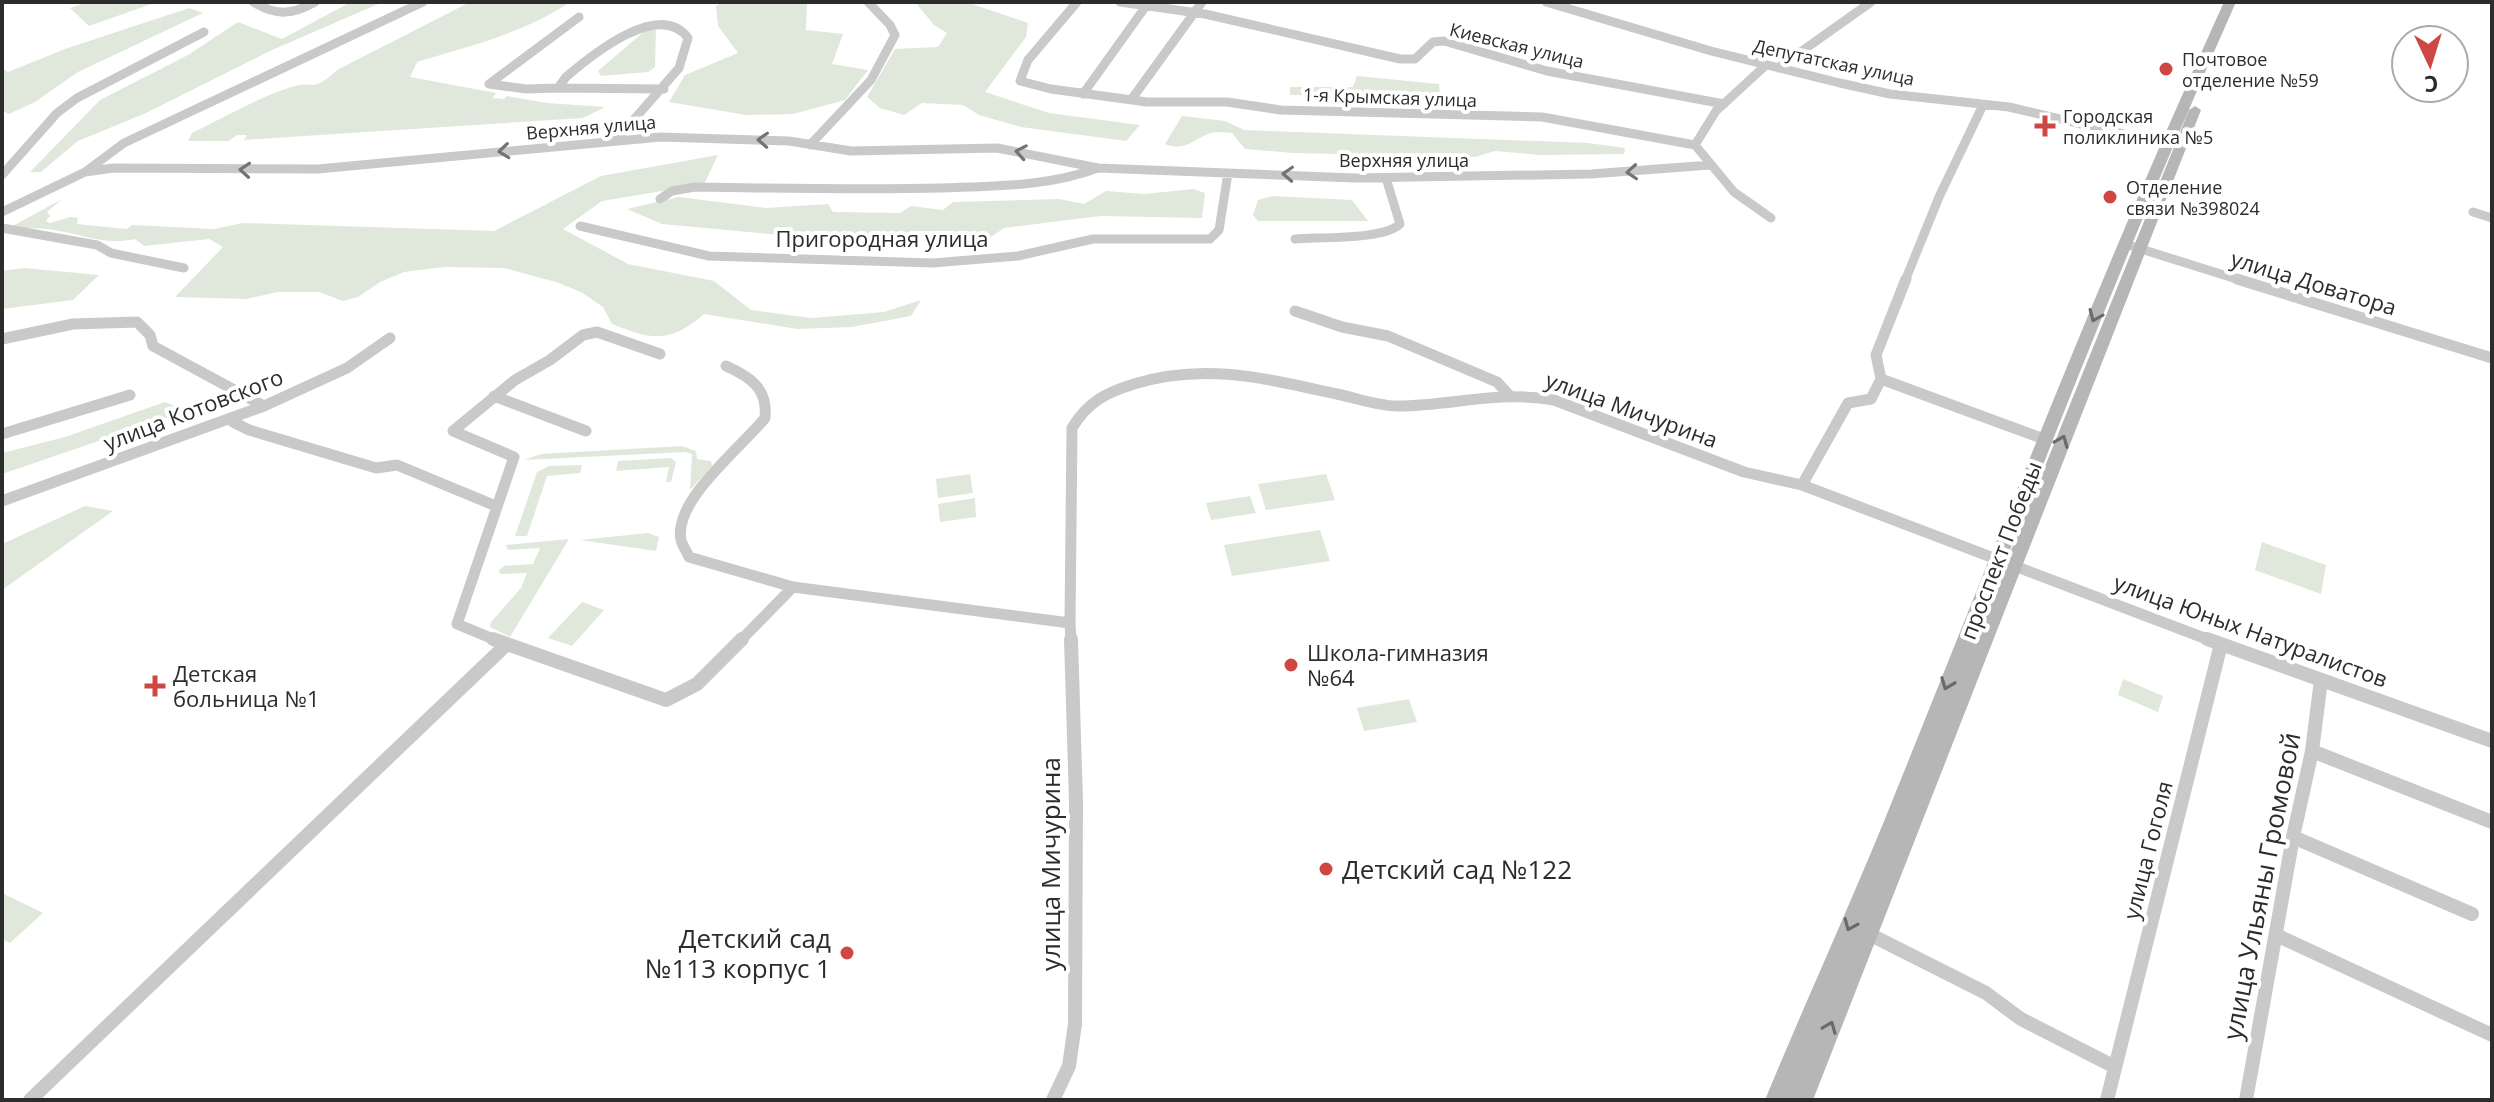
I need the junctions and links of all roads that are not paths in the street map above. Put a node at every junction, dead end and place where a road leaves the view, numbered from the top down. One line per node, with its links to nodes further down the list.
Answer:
1 (253, 2): 2 (street)
2 (315, 2)
3 (423, 2): 34 (street)
4 (868, 2): 29 (street)
5 (1077, 2): 23 (street, 1-я Крымская улица)
6 (1120, 2): 13 (street, Киевская улица)
7 (1202, 2): 14 (street)
8 (1546, 2): 19 (street, Депутатская улица)
9 (1854, 2): 12 (street)
10 (2230, 2): 28 (main road, проспект Победы)
11 (2241, 2): 45 (main road, проспект Победы)
12 (1868, 4): 20 (street)
13 (1146, 6): 14 (street, Киевская улица); 23 (street)
14 (1192, 12): 24 (street); 25 (street, Киевская улица)
15 (653, 15): 22 (street)
16 (579, 17): 21 (street)
17 (630, 21): 21 (street)
18 (204, 32): 33 (street)
19 (1766, 65): 20 (street, Депутатская улица); 25 (street)
20 (1778, 68): 26 (street, Депутатская улица)
21 (558, 88): 22 (street)
22 (664, 89): 27 (street)
23 (1083, 94): 24 (street, 1-я Крымская улица)
24 (1131, 100): 30 (street, 1-я Крымская улица)
25 (1724, 104): 30 (street)
26 (1983, 105): 28 (street, Депутатская улица); 53 (street)
27 (617, 139): 29 (street, Верхняя улица, one-way to 27); 34 (street, Верхняя улица, one-way to 34)
28 (2166, 144): 45 (main road, проспект Победы)
29 (810, 145): 32 (street, Верхняя улица, one-way to 29)
30 (1695, 145): 31 (street)
31 (1710, 165): 36 (street, Верхняя улица, one-way to 36); 40 (street)
32 (1098, 168): 35 (street, Верхняя улица); 37 (street, Верхняя улица)
33 (4, 170)
34 (85, 172): 39 (street)
35 (1228, 173): 36 (street, Верхняя улица, one-way to 35); 42 (street, Пригородная улица)
36 (1386, 178): 44 (street)
37 (660, 199)
38 (2473, 212): 41 (street)
39 (2, 213)
40 (1771, 218)
41 (2492, 218)
42 (580, 226)
43 (2, 228): 46 (street)
44 (1295, 239)
45 (2132, 246): 51 (street, улица Доватора); 61 (main road, проспект Победы, one-way to 61); 65 (main road, проспект Победы, one-way to 45)
46 (184, 268)
47 (1295, 311): 55 (street)
48 (390, 338): 57 (street, улица Котовского)
49 (2, 339): 57 (street)
50 (660, 354): 56 (street)
51 (2492, 358)
52 (726, 366): 66 (street)
53 (1881, 379): 61 (street); 62 (street)
54 (130, 395): 60 (street)
55 (1509, 395): 62 (street, улица Мичурина); 67 (street, улица Мичурина)
56 (494, 396): 59 (street); 64 (street)
57 (264, 406): 58 (street, улица Котовского)
58 (233, 417): 63 (street, улица Котовского); 64 (street)
59 (586, 431)
60 (2, 434)
61 (2044, 439): 65 (main road, проспект Победы)
62 (1802, 485): 65 (street, улица Мичурина)
63 (2, 501)
64 (496, 506): 68 (street)
65 (2004, 563): 69 (street, улица Юных Натуралистов); 76 (main road, проспект Победы); 84 (main road, проспект Победы, one-way to 84)
66 (793, 587): 67 (street); 68 (street)
67 (1070, 623): 83 (street, улица Мичурина)
68 (507, 644): 82 (street)
69 (2221, 644): 70 (street, улица Юных Натуралистов); 79 (street, улица Гоголя)
70 (2321, 680): 71 (street, улица Юных Натуралистов); 72 (street, улица Ульяны Громовой)
71 (2492, 741)
72 (2312, 751): 73 (street); 74 (street, улица Ульяны Громовой)
73 (2492, 822)
74 (2293, 837): 75 (street); 77 (street, улица Ульяны Громовой)
75 (2472, 914)
76 (1867, 933): 79 (street); 80 (main road, проспект Победы, one-way to 76)
77 (2276, 935): 78 (street); 81 (street, улица Ульяны Громовой)
78 (2492, 1035)
79 (2115, 1067): 85 (street, улица Гоголя)
80 (1805, 1098)
81 (2250, 1098)
82 (30, 1100)
83 (1053, 1100)
84 (1777, 1100)
85 (2107, 1100)

